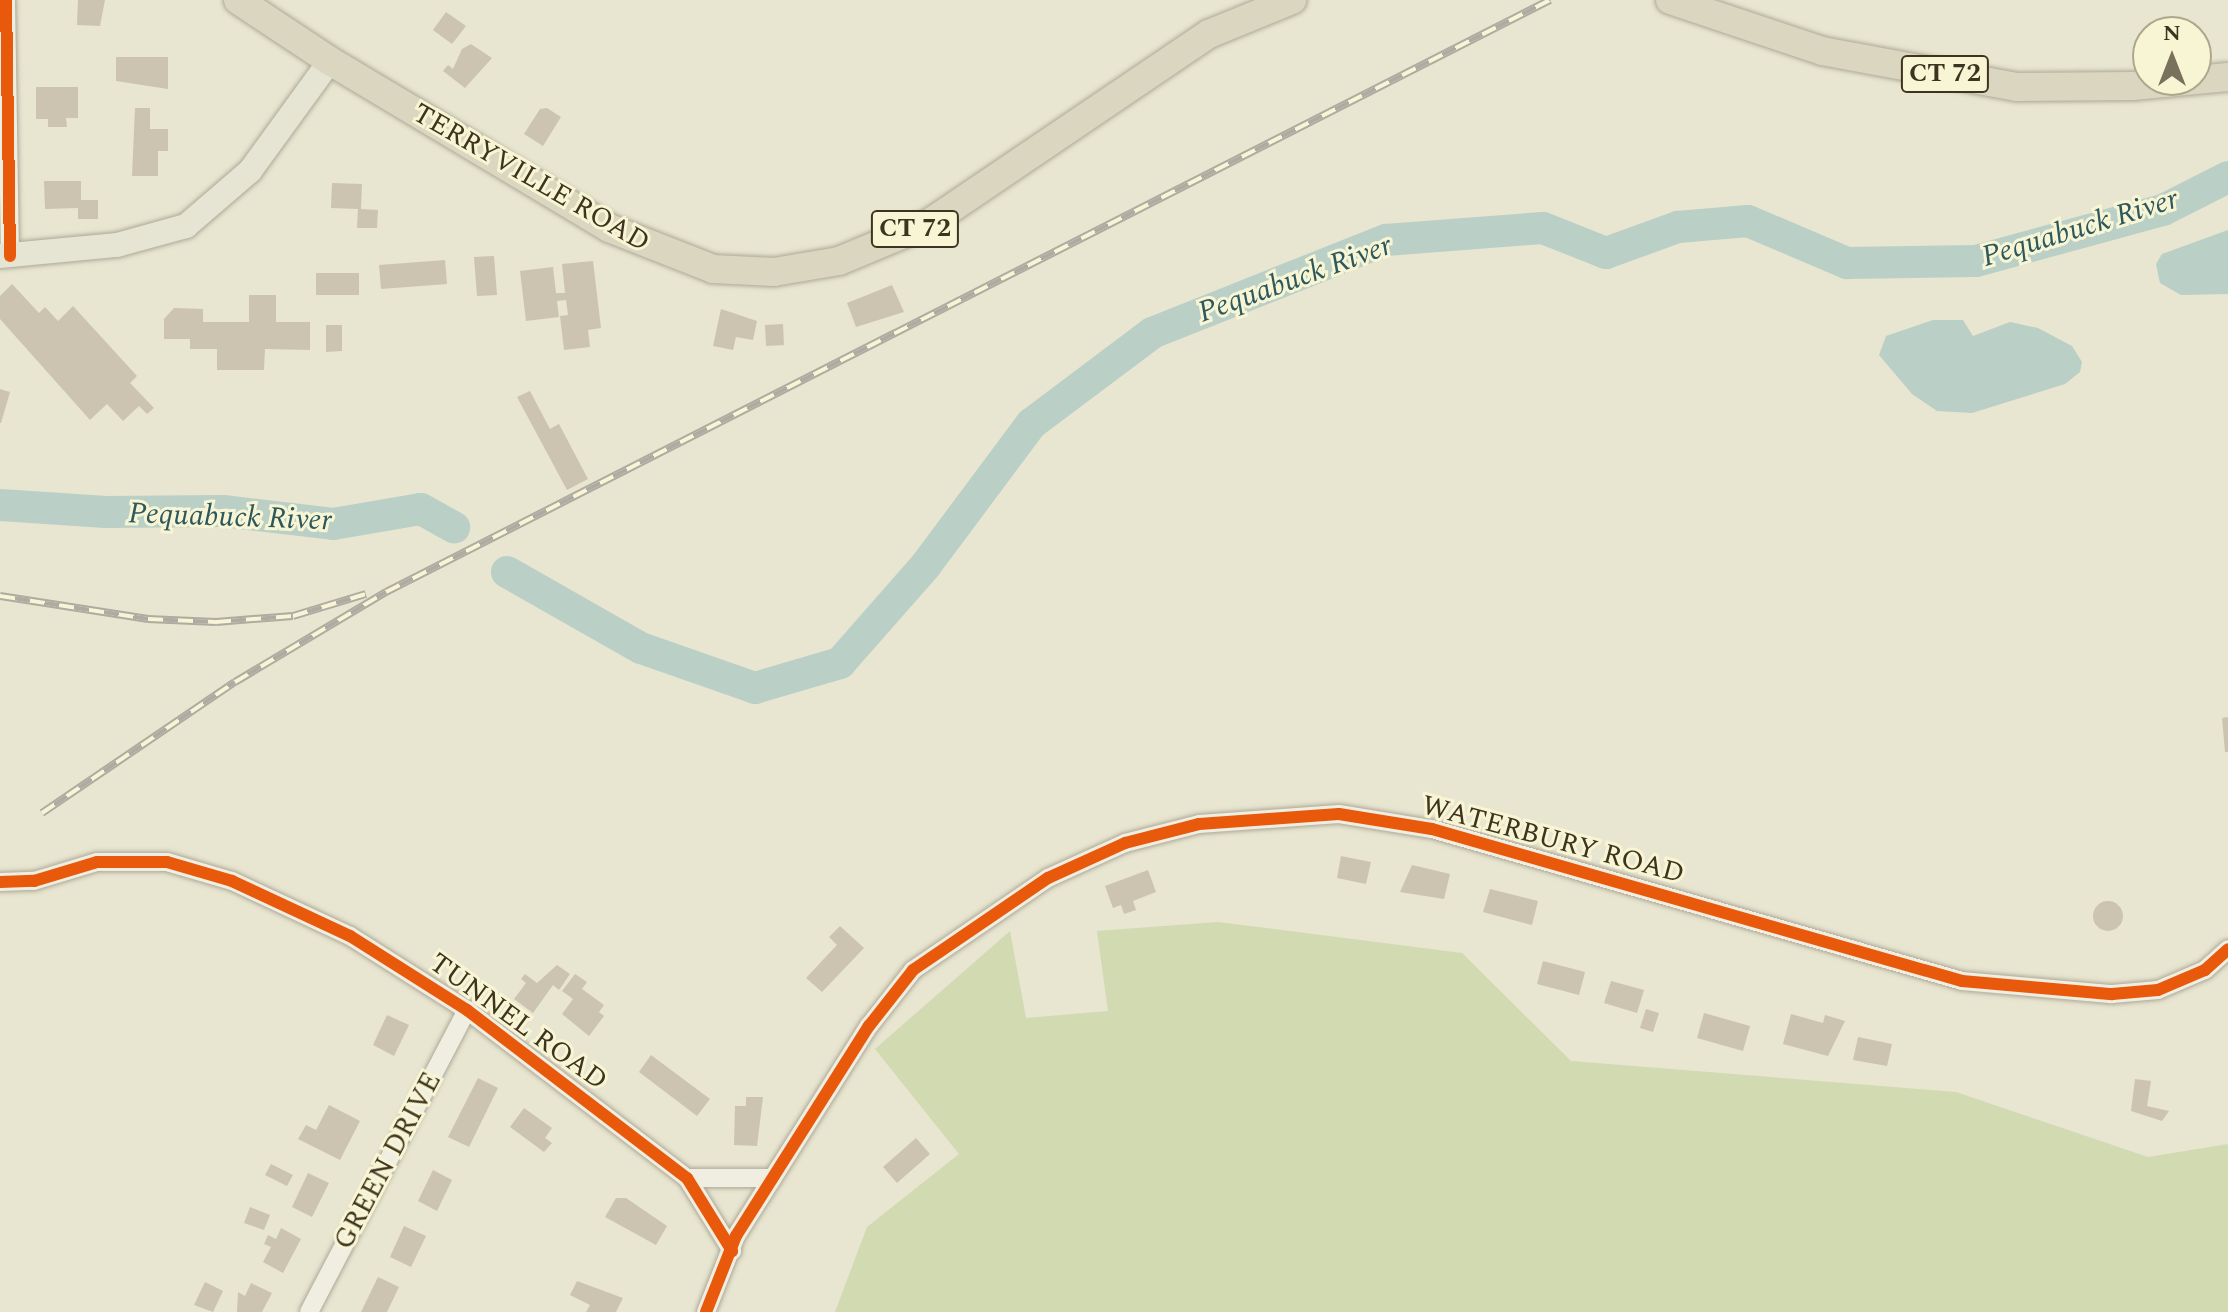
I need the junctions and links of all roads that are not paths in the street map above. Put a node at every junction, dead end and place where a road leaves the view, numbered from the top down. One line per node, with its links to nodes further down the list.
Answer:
1 (6, 0): 7 (street)
2 (238, 0): 5 (highway, CT 72)
3 (1292, 0): 5 (highway, TERRYVILLE ROAD / CT 72)
4 (1670, 0): 6 (highway, CT 72)
5 (330, 61): 7 (main road)
6 (2228, 77)
7 (5, 256)
8 (0, 882): 10 (street, TUNNEL ROAD)
9 (2228, 949): 12 (street, WATERBURY ROAD)
10 (467, 1010): 11 (street, TUNNEL ROAD); 14 (street, GREEN DRIVE)
11 (687, 1178): 12 (street); 13 (street, TUNNEL ROAD)
12 (773, 1178): 13 (street, WATERBURY ROAD)
13 (734, 1244): 15 (street, WATERBURY ROAD)
14 (309, 1312)
15 (706, 1312)

